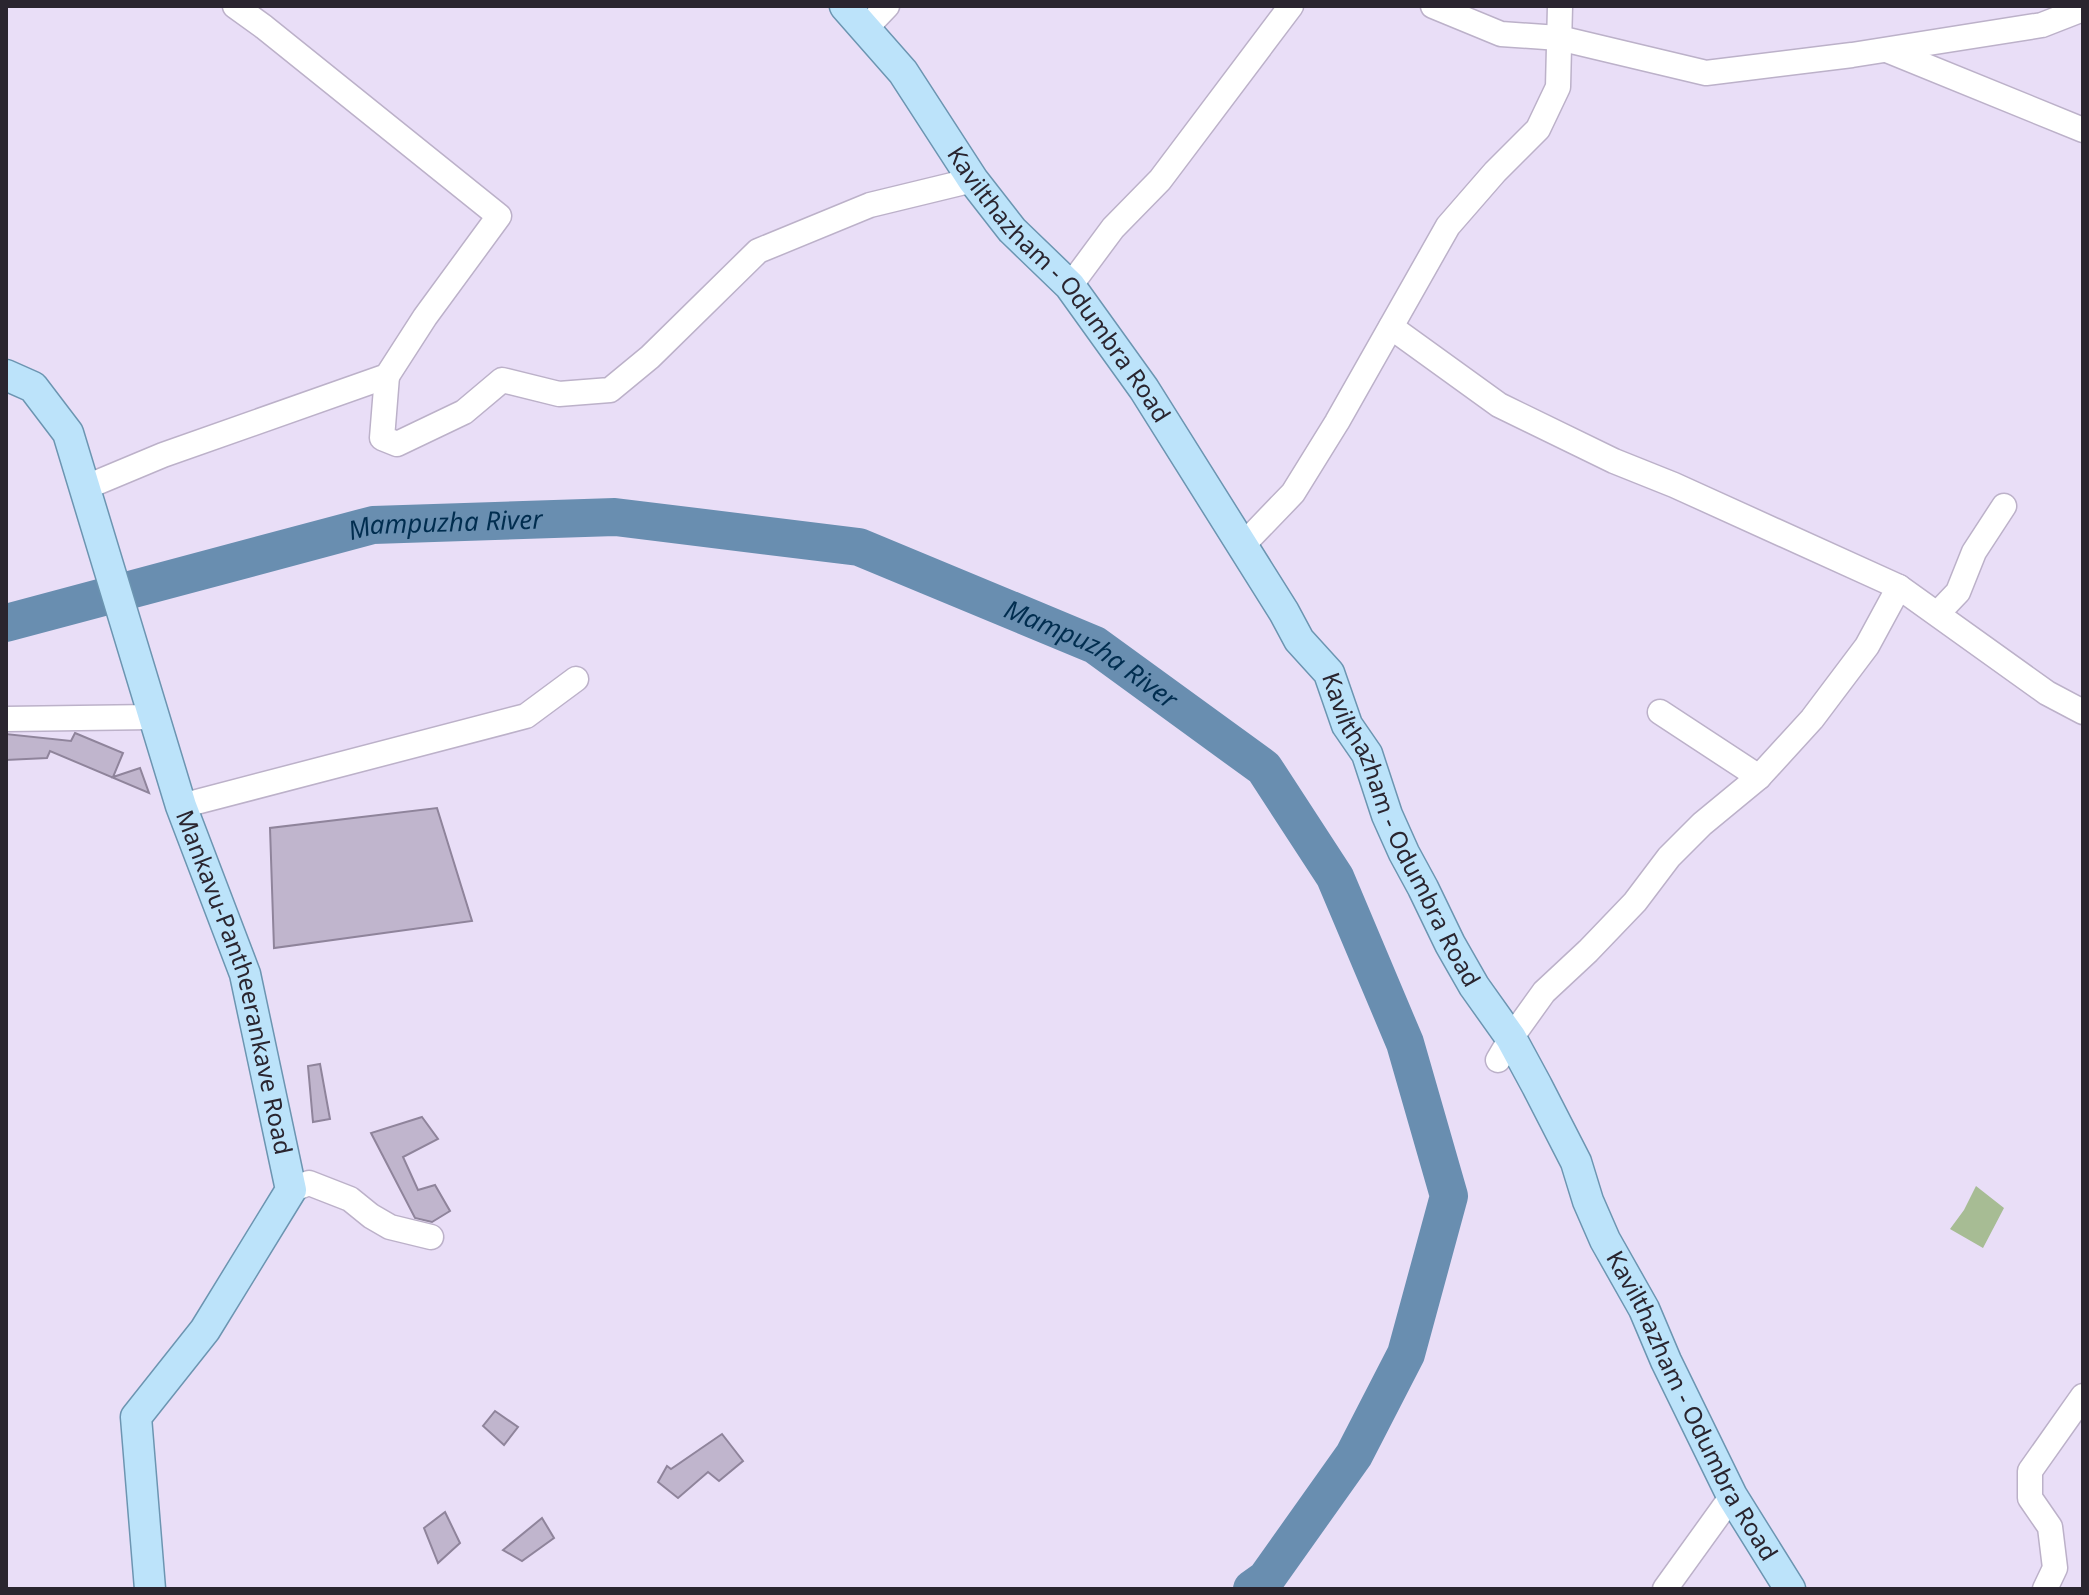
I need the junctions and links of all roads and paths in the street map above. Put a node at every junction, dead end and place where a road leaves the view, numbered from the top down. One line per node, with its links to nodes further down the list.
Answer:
1 (235, 6): 15 (street)
2 (845, 6): 7 (main road, Kavilthazham - Odumbra Road)
3 (1291, 6): 12 (street)
4 (1433, 6): 8 (street)
5 (1560, 6): 8 (street)
6 (2083, 9): 9 (street)
7 (876, 17): 11 (main road, Kavilthazham - Odumbra Road)
8 (1559, 38): 9 (street); 13 (street)
9 (1887, 50): 10 (street)
10 (2083, 130)
11 (973, 180): 12 (main road, Kavilthazham - Odumbra Road); 15 (street)
12 (1070, 286): 18 (main road, Kavilthazham - Odumbra Road)
13 (1391, 327): 18 (street); 19 (street)
14 (6, 375): 16 (main road, Mankavu-Pantheerankave Road)
15 (387, 376): 16 (street)
16 (84, 488): 24 (main road, Mankavu-Pantheerankave Road)
17 (2004, 506): 20 (street)
18 (1241, 547): 28 (main road, Kavilthazham - Odumbra Road)
19 (1899, 587): 20 (street); 26 (street)
20 (1938, 613): 23 (street)
21 (576, 679): 27 (street)
22 (1660, 712): 26 (street)
23 (2083, 712)
24 (153, 717): 25 (street); 27 (main road, Mankavu-Pantheerankave Road)
25 (6, 719)
26 (1759, 777): 28 (street)
27 (181, 806): 29 (main road, Mankavu-Pantheerankave Road)
28 (1504, 1049): 32 (main road, Kavilthazham - Odumbra Road)
29 (291, 1190): 30 (street); 33 (main road, Mankavu-Pantheerankave Road)
30 (431, 1237)
31 (2083, 1396): 36 (street)
32 (1732, 1496): 34 (street); 35 (main road, Kavilthazham - Odumbra Road)
33 (150, 1589)
34 (1665, 1589)
35 (1790, 1589)
36 (2045, 1589)

